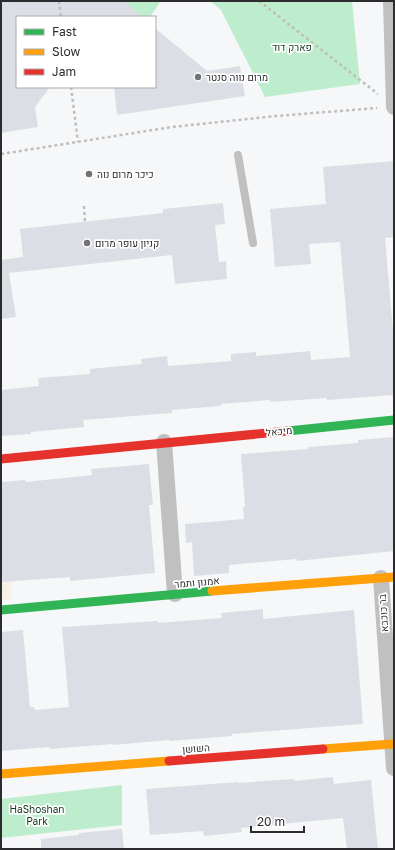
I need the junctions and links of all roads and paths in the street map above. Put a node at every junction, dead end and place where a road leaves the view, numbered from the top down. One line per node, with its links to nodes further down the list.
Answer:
1 (59, 1): 4 (path)
2 (259, 1): 6 (path)
3 (391, 1): 6 (street)
4 (61, 16)
5 (71, 88): 7 (path)
6 (394, 107): 7 (path)
7 (78, 142): 8 (path)
8 (1, 154)
9 (238, 155): 12 (lane)
10 (84, 206): 11 (path)
11 (85, 222)
12 (253, 243)
13 (394, 420): 14 (street, מיכאל)
14 (164, 442): 15 (street, מיכאל); 17 (street)
15 (1, 459)
16 (387, 578): 17 (street, אמנון ותמר); 19 (street, בר כוכבא)
17 (174, 594): 18 (street, אמנון ותמר)
18 (1, 610)
19 (392, 744): 20 (street, בר כוכבא); 21 (street, השושן)
20 (394, 768)
21 (1, 774)

